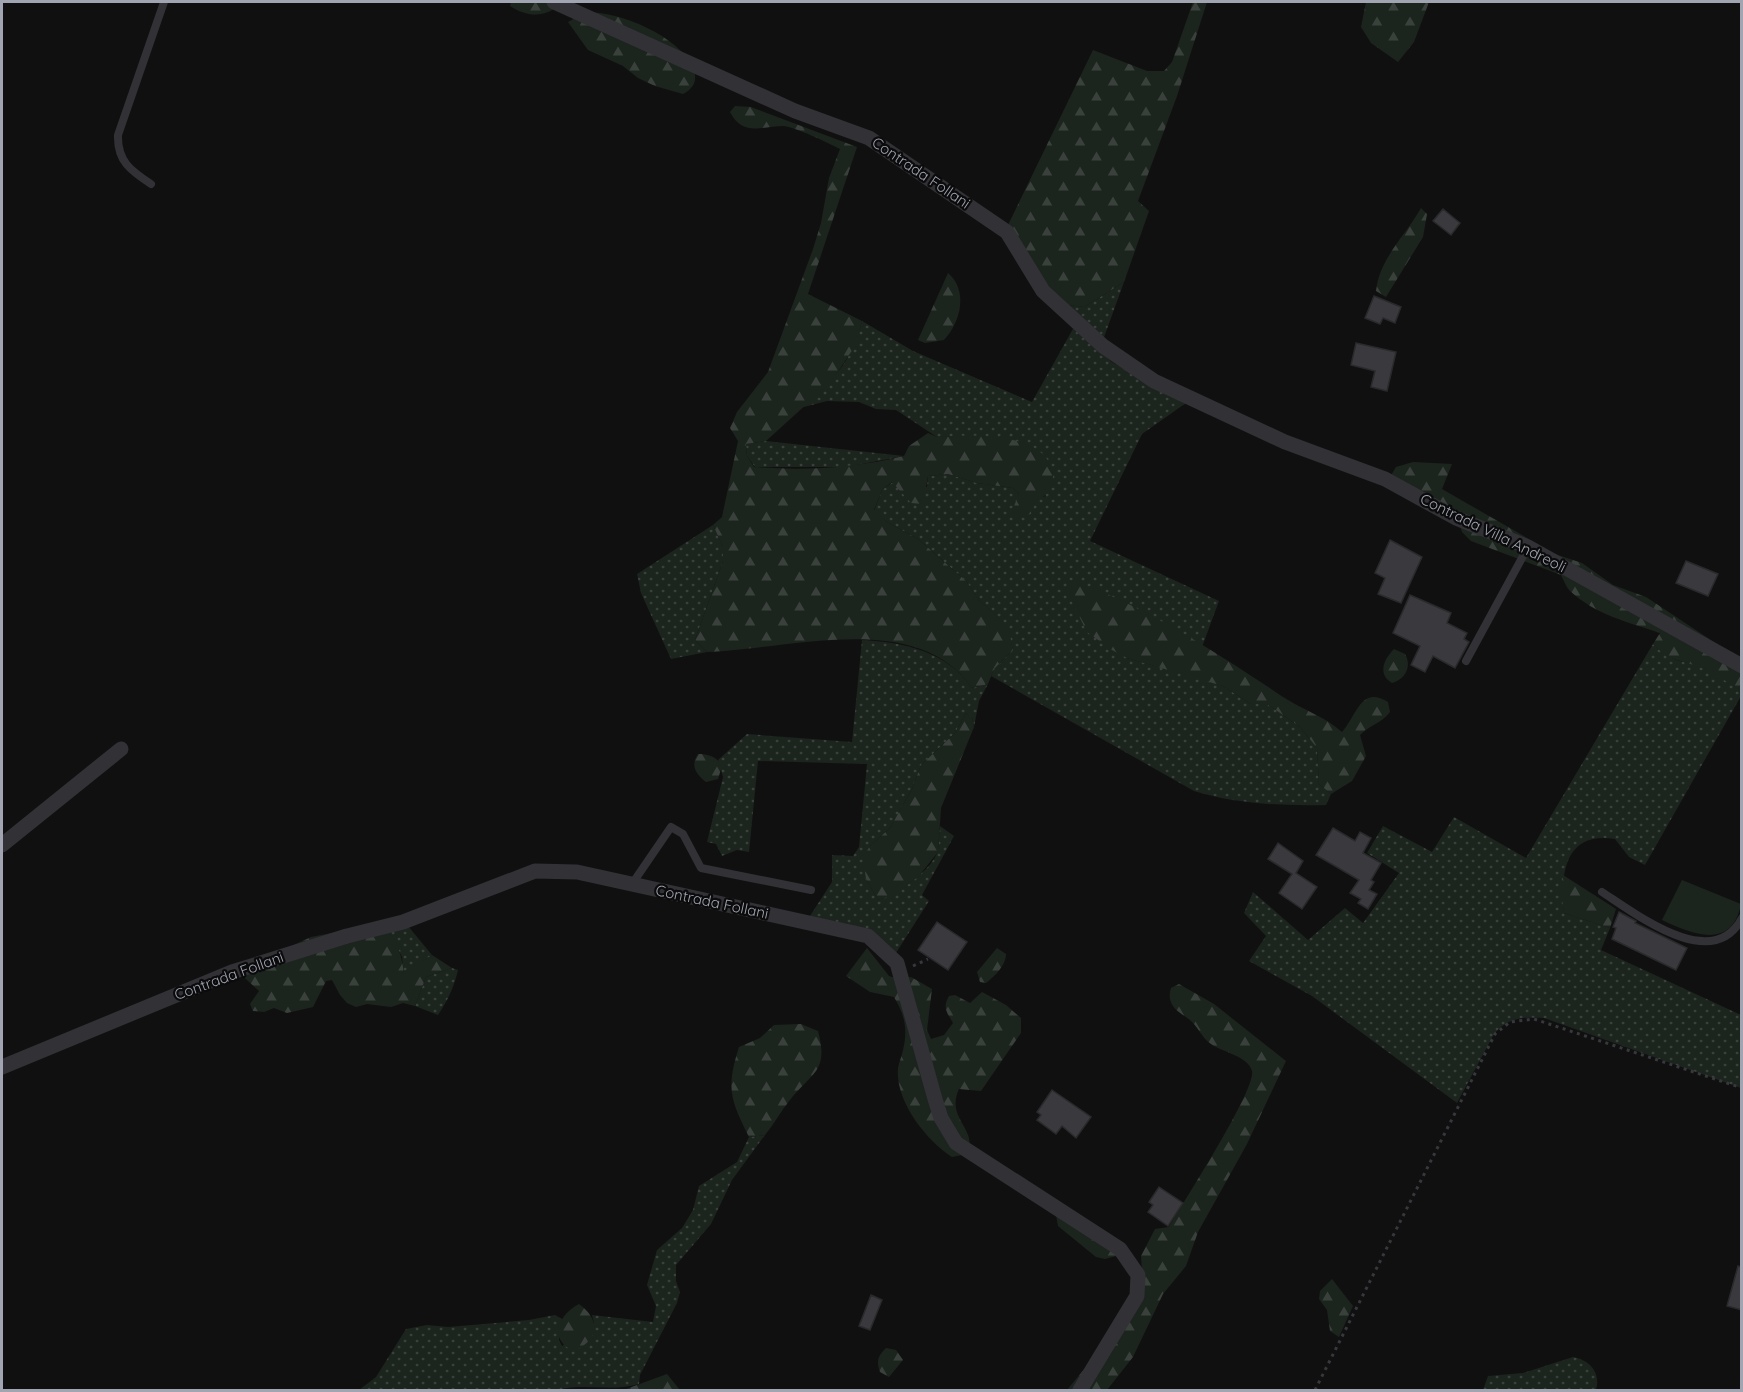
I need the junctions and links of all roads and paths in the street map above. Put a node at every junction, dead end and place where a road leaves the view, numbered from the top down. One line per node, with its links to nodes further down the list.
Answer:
1 (164, 2): 3 (lane)
2 (554, 2): 4 (street, Contrada Follani)
3 (151, 184)
4 (1235, 419): 5 (street, Contrada Villa Andreoli)
5 (1528, 547): 6 (lane); 7 (street, Contrada Villa Andreoli)
6 (1466, 661)
7 (1742, 666)
8 (121, 749): 9 (street)
9 (2, 845)
10 (632, 884): 11 (lane); 14 (street, Contrada Follani); 16 (street, Contrada Follani)
11 (812, 890)
12 (1602, 892): 13 (lane)
13 (1742, 918)
14 (2, 1067)
15 (1742, 1088): 17 (path)
16 (1080, 1390)
17 (1315, 1390)

